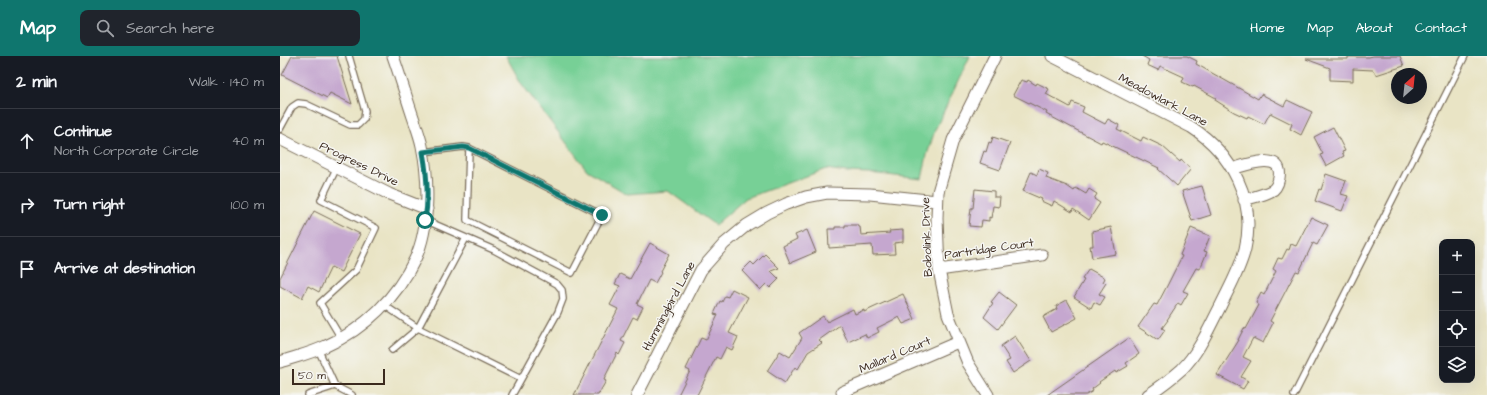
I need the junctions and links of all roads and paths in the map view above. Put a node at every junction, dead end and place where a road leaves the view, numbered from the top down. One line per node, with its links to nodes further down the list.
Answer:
1 (349, 56): 6 (lane)
2 (393, 56): 9 (street)
3 (995, 56): 13 (street, Bobolink Drive)
4 (1052, 56): 11 (street, Meadowlark Lane)
5 (1465, 56): 34 (lane)
6 (280, 130)
7 (280, 139): 10 (street, Progress Drive)
8 (469, 148): 8 (lane); 9 (lane)
9 (423, 152): 14 (street)
10 (337, 167): 14 (street, Progress Drive); 20 (lane)
11 (1232, 169): 12 (street, Meadowlark Lane); 12 (street)
12 (1244, 200): 33 (street, Meadowlark Lane)
13 (938, 201): 17 (street, Bobolink Drive); 31 (street, Hummingbird Lane)
14 (426, 215): 15 (lane); 18 (street)
15 (466, 238): 19 (lane); 25 (lane)
16 (1042, 255): 17 (street, Partridge Court)
17 (939, 270): 21 (street, Bobolink Drive)
18 (384, 305): 19 (lane); 20 (street)
19 (418, 328): 23 (lane); 25 (lane)
20 (341, 338): 22 (street)
21 (958, 342): 27 (street, Mallard Court); 32 (street, Bobolink Drive)
22 (318, 349): 24 (street); 26 (lane)
23 (392, 350)
24 (280, 362)
25 (520, 379): 30 (lane)
26 (335, 386): 28 (lane); 29 (lane)
27 (842, 392)
28 (308, 395)
29 (352, 395)
30 (512, 395)
31 (637, 395)
32 (988, 395)
33 (1148, 395)
34 (1294, 395)

